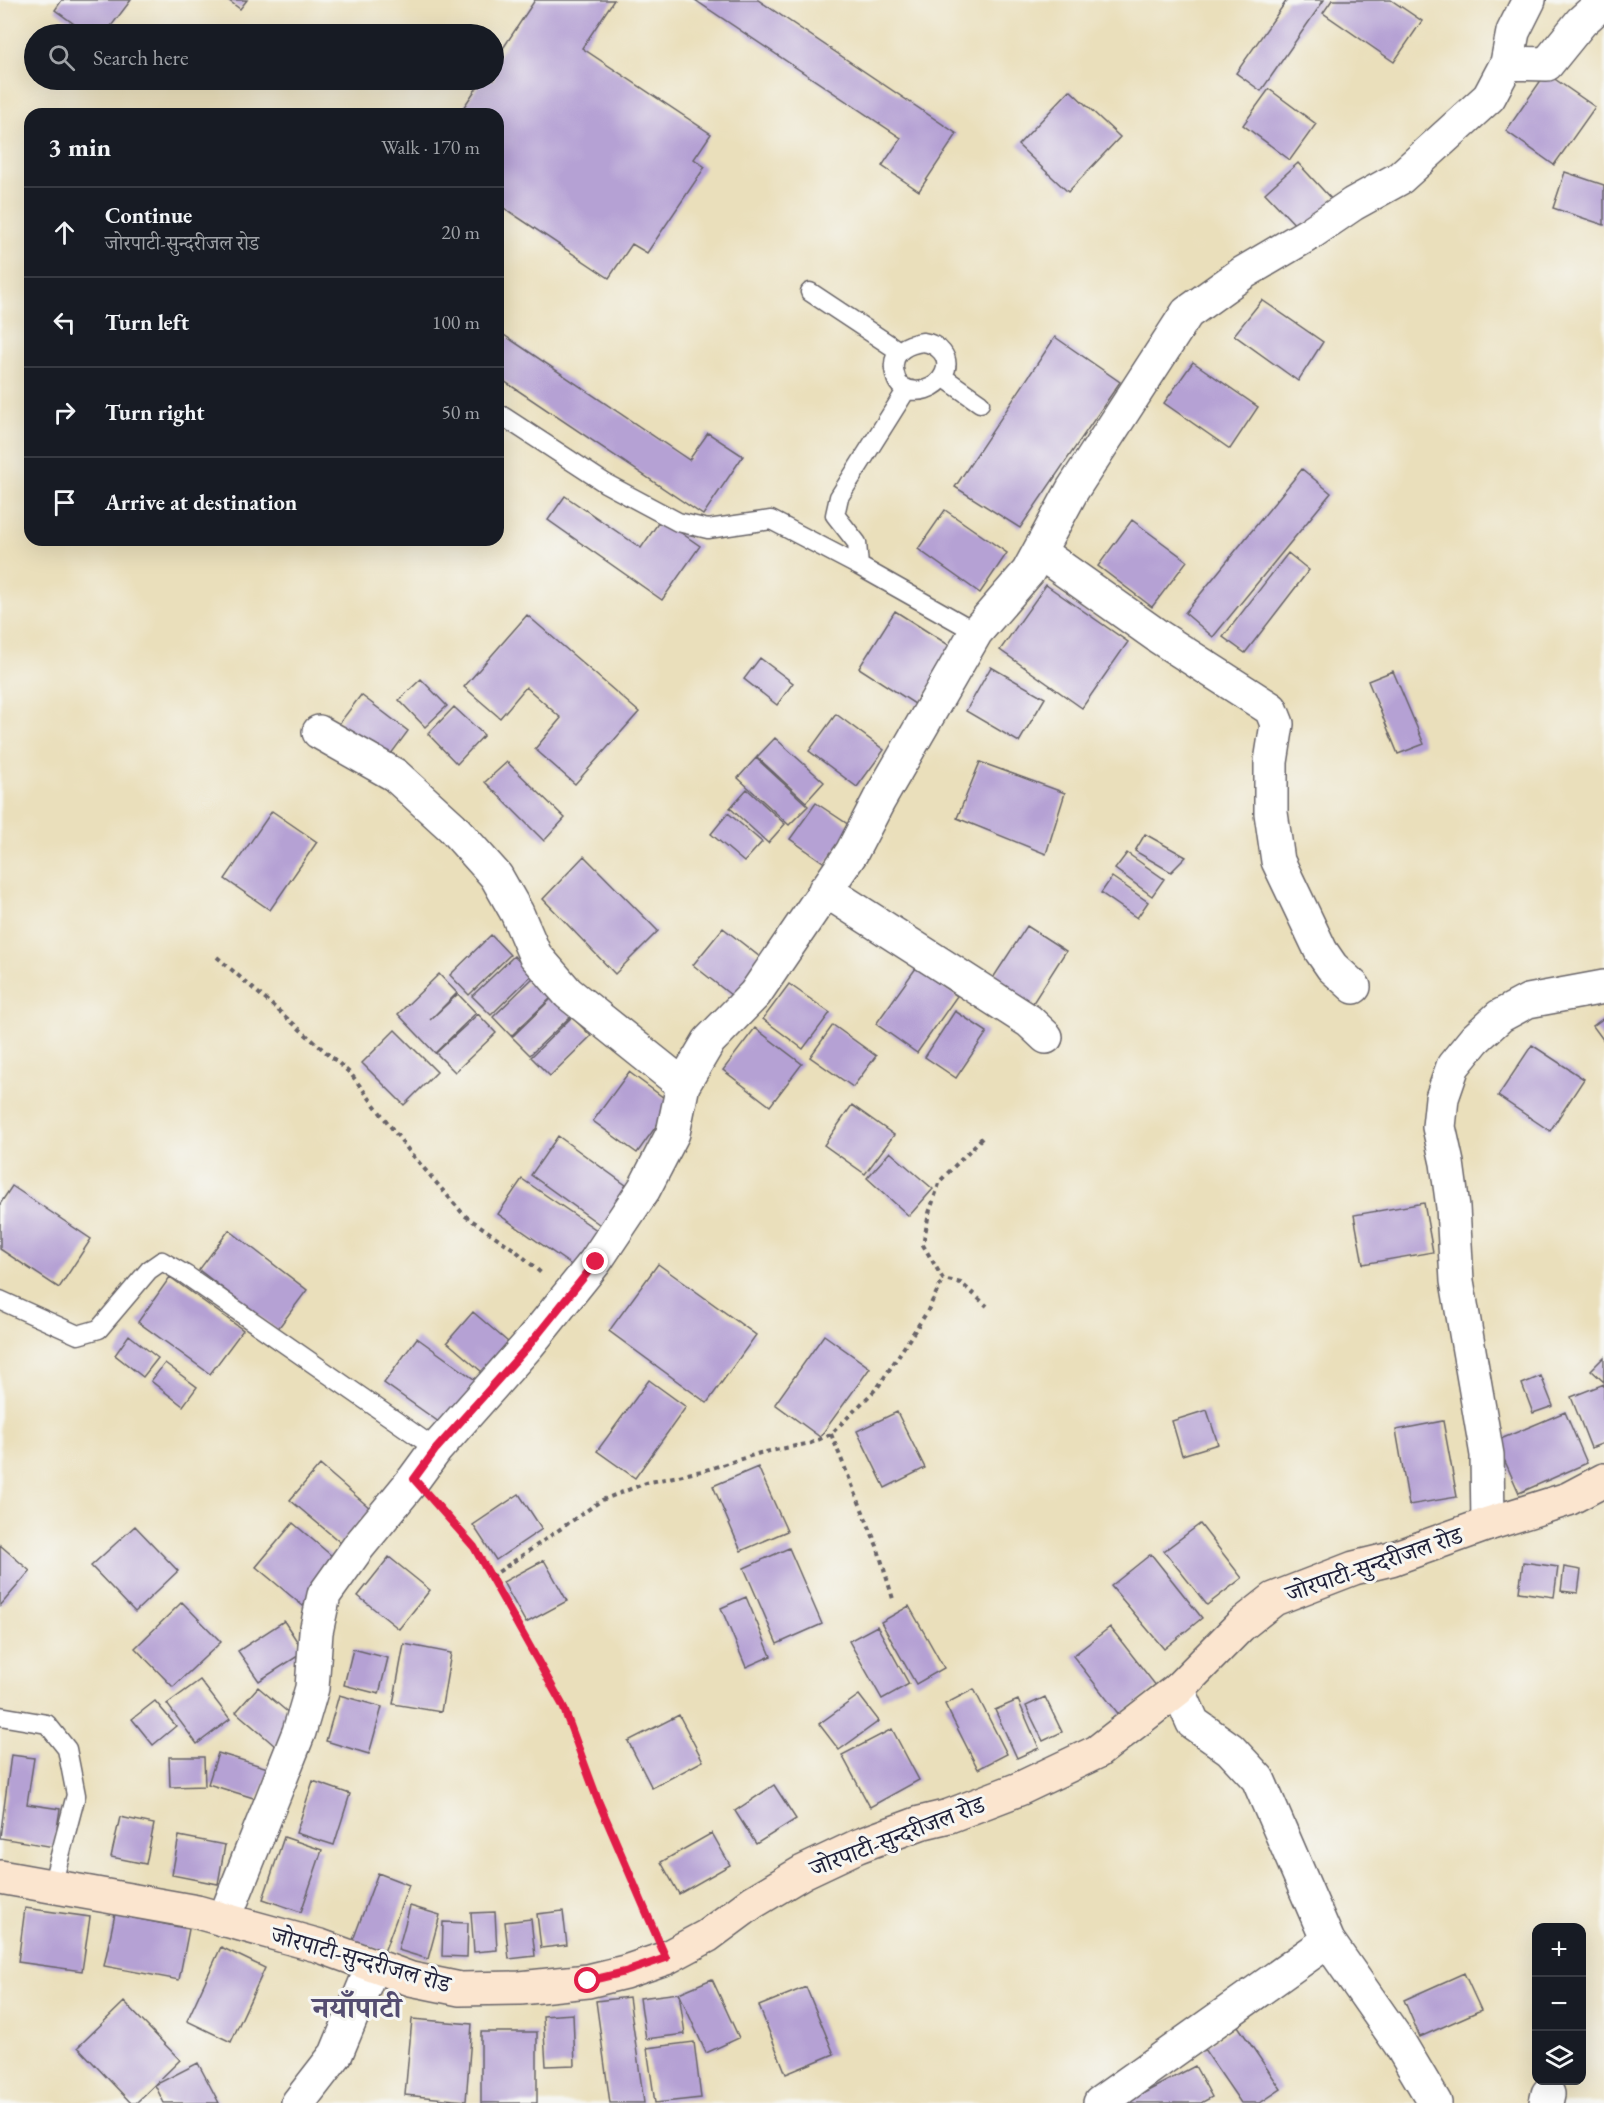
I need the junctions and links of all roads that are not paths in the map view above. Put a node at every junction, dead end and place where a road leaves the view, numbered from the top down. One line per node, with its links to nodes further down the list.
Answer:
1 (1529, 0): 3 (street)
2 (1604, 1): 3 (street)
3 (1507, 63): 10 (street)
4 (810, 292): 5 (lane)
5 (899, 351): 6 (lane); 7 (lane)
6 (943, 377): 7 (lane); 8 (lane)
7 (907, 389): 11 (lane)
8 (980, 403)
9 (504, 417): 11 (lane)
10 (1039, 552): 12 (street); 15 (street)
11 (859, 566): 12 (lane)
12 (976, 632): 14 (street)
13 (319, 732): 18 (street)
14 (825, 890): 17 (street); 18 (street)
15 (1354, 987)
16 (1604, 987): 22 (street)
17 (1046, 1037)
18 (683, 1085): 20 (street)
19 (0, 1300): 20 (lane)
20 (436, 1449): 27 (street)
21 (1604, 1480): 22 (main road, जोरपाटी-सुन्दरीजल रोड)
22 (1488, 1524): 23 (main road, जोरपाटी-सुन्दरीजल रोड)
23 (1178, 1689): 28 (street); 29 (main road, जोरपाटी-सुन्दरीजल रोड)
24 (0, 1716): 26 (lane)
25 (0, 1877): 26 (main road, जोरपाटी-सुन्दरीजल रोड)
26 (52, 1886): 27 (main road, जोरपाटी-सुन्दरीजल रोड)
27 (224, 1920): 29 (main road, जोरपाटी-सुन्दरीजल रोड)
28 (1328, 1941): 31 (street); 32 (street)
29 (374, 1965): 30 (street)
30 (298, 2103)
31 (1100, 2103)
32 (1435, 2103)

